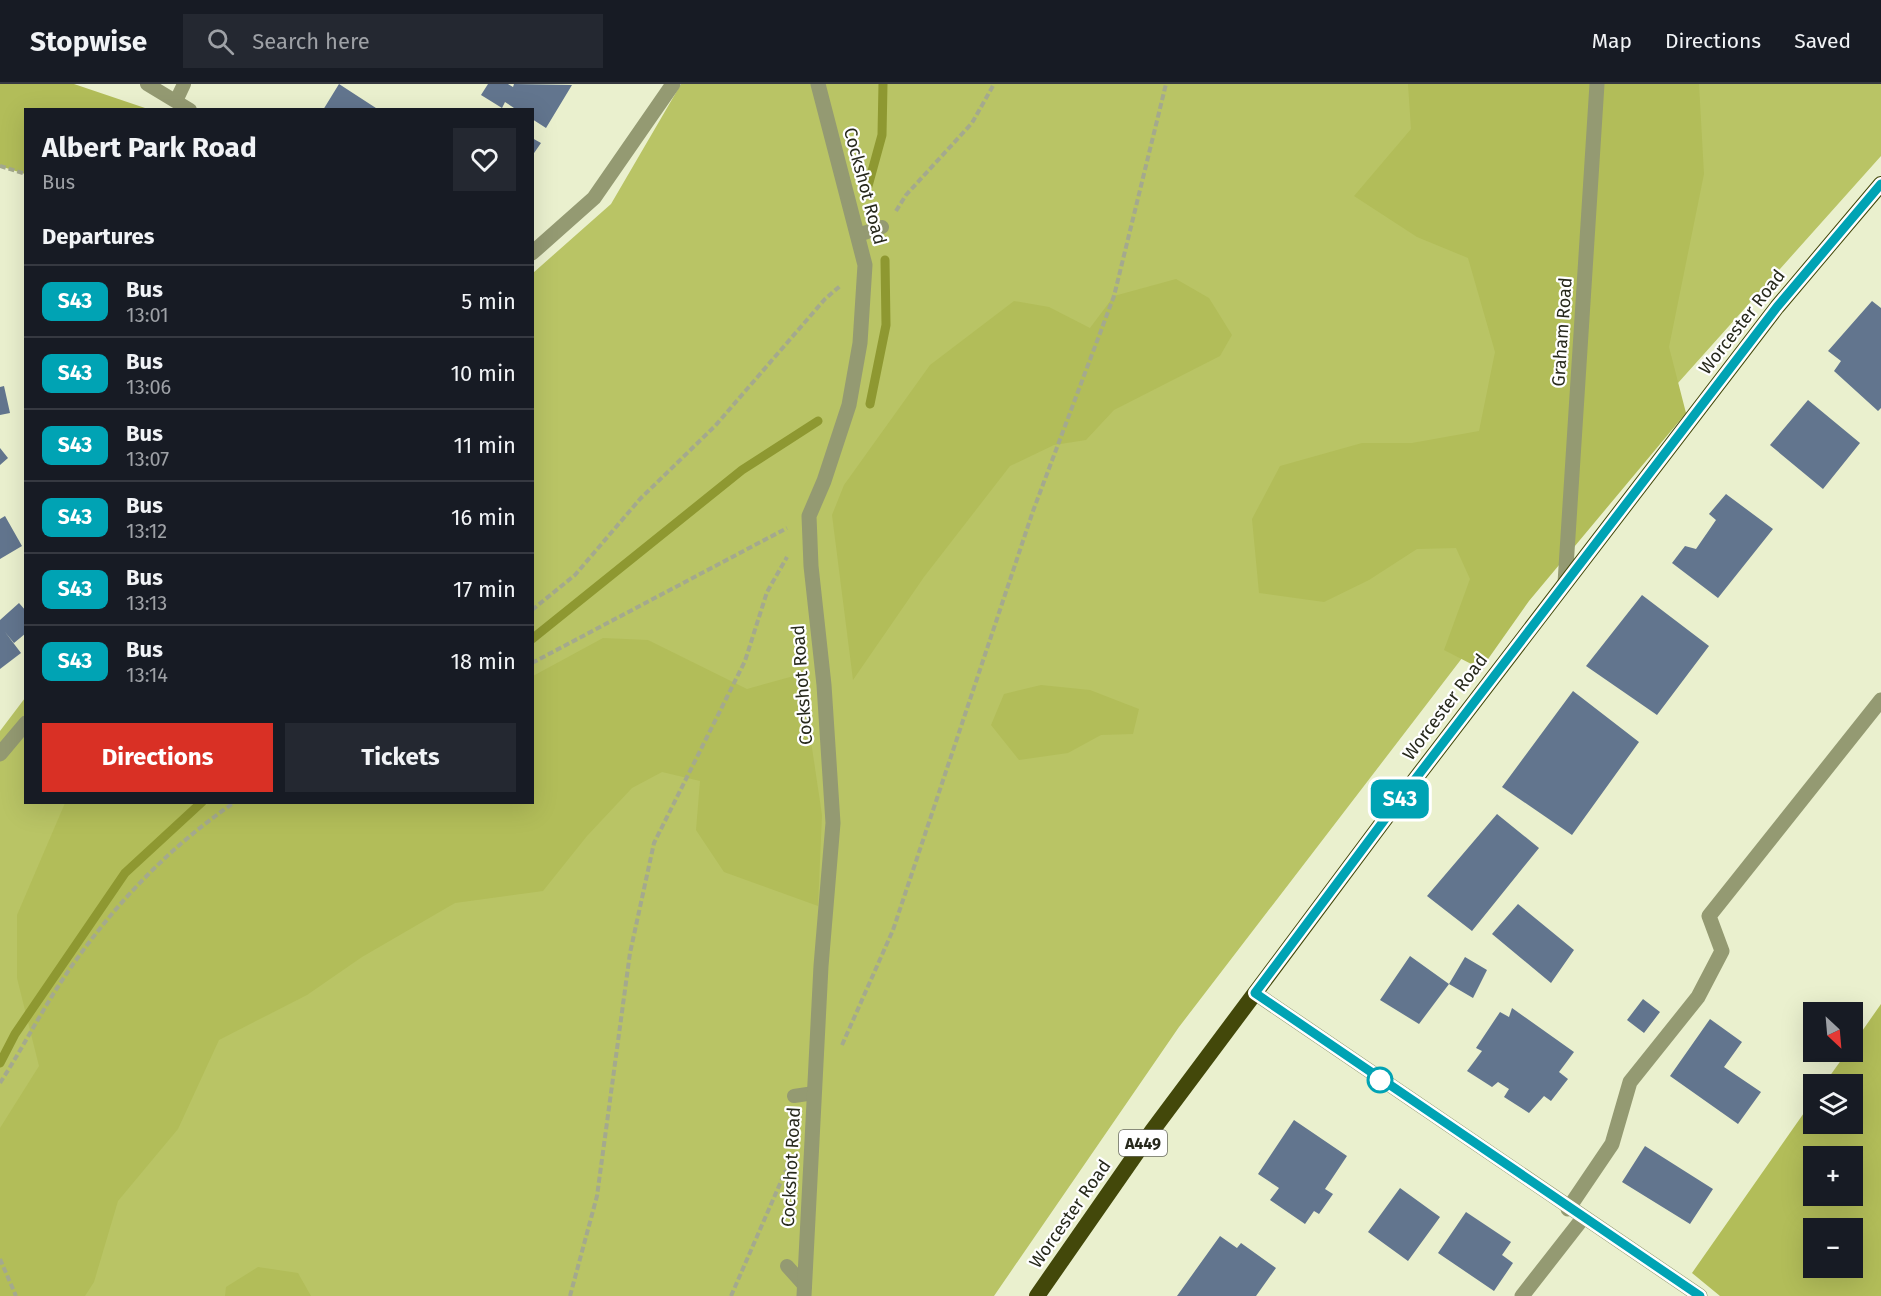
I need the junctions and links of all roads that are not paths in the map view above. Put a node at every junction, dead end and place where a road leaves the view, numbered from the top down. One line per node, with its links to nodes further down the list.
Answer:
1 (147, 84): 6 (lane)
2 (184, 84): 6 (lane)
3 (673, 84): 11 (street)
4 (818, 84): 10 (street, Cockshot Road)
5 (1598, 84): 12 (street, Graham Road)
6 (176, 101): 7 (lane)
7 (187, 108)
8 (1881, 184): 12 (highway, Worcester Road / A449)
9 (882, 227): 10 (lane)
10 (858, 235): 17 (street, Cockshot Road)
11 (534, 251)
12 (1565, 584): 16 (highway, Worcester Road / A449)
13 (1881, 700): 19 (street)
14 (24, 725): 15 (street)
15 (0, 754)
16 (1255, 993): 19 (street); 23 (highway, Worcester Road / A449)
17 (814, 1093): 18 (lane); 22 (street, Cockshot Road)
18 (794, 1096)
19 (1568, 1209): 20 (street)
20 (1583, 1218): 24 (street); 25 (street)
21 (787, 1266): 22 (lane)
22 (805, 1291)
23 (1037, 1296)
24 (1522, 1296)
25 (1700, 1296)

